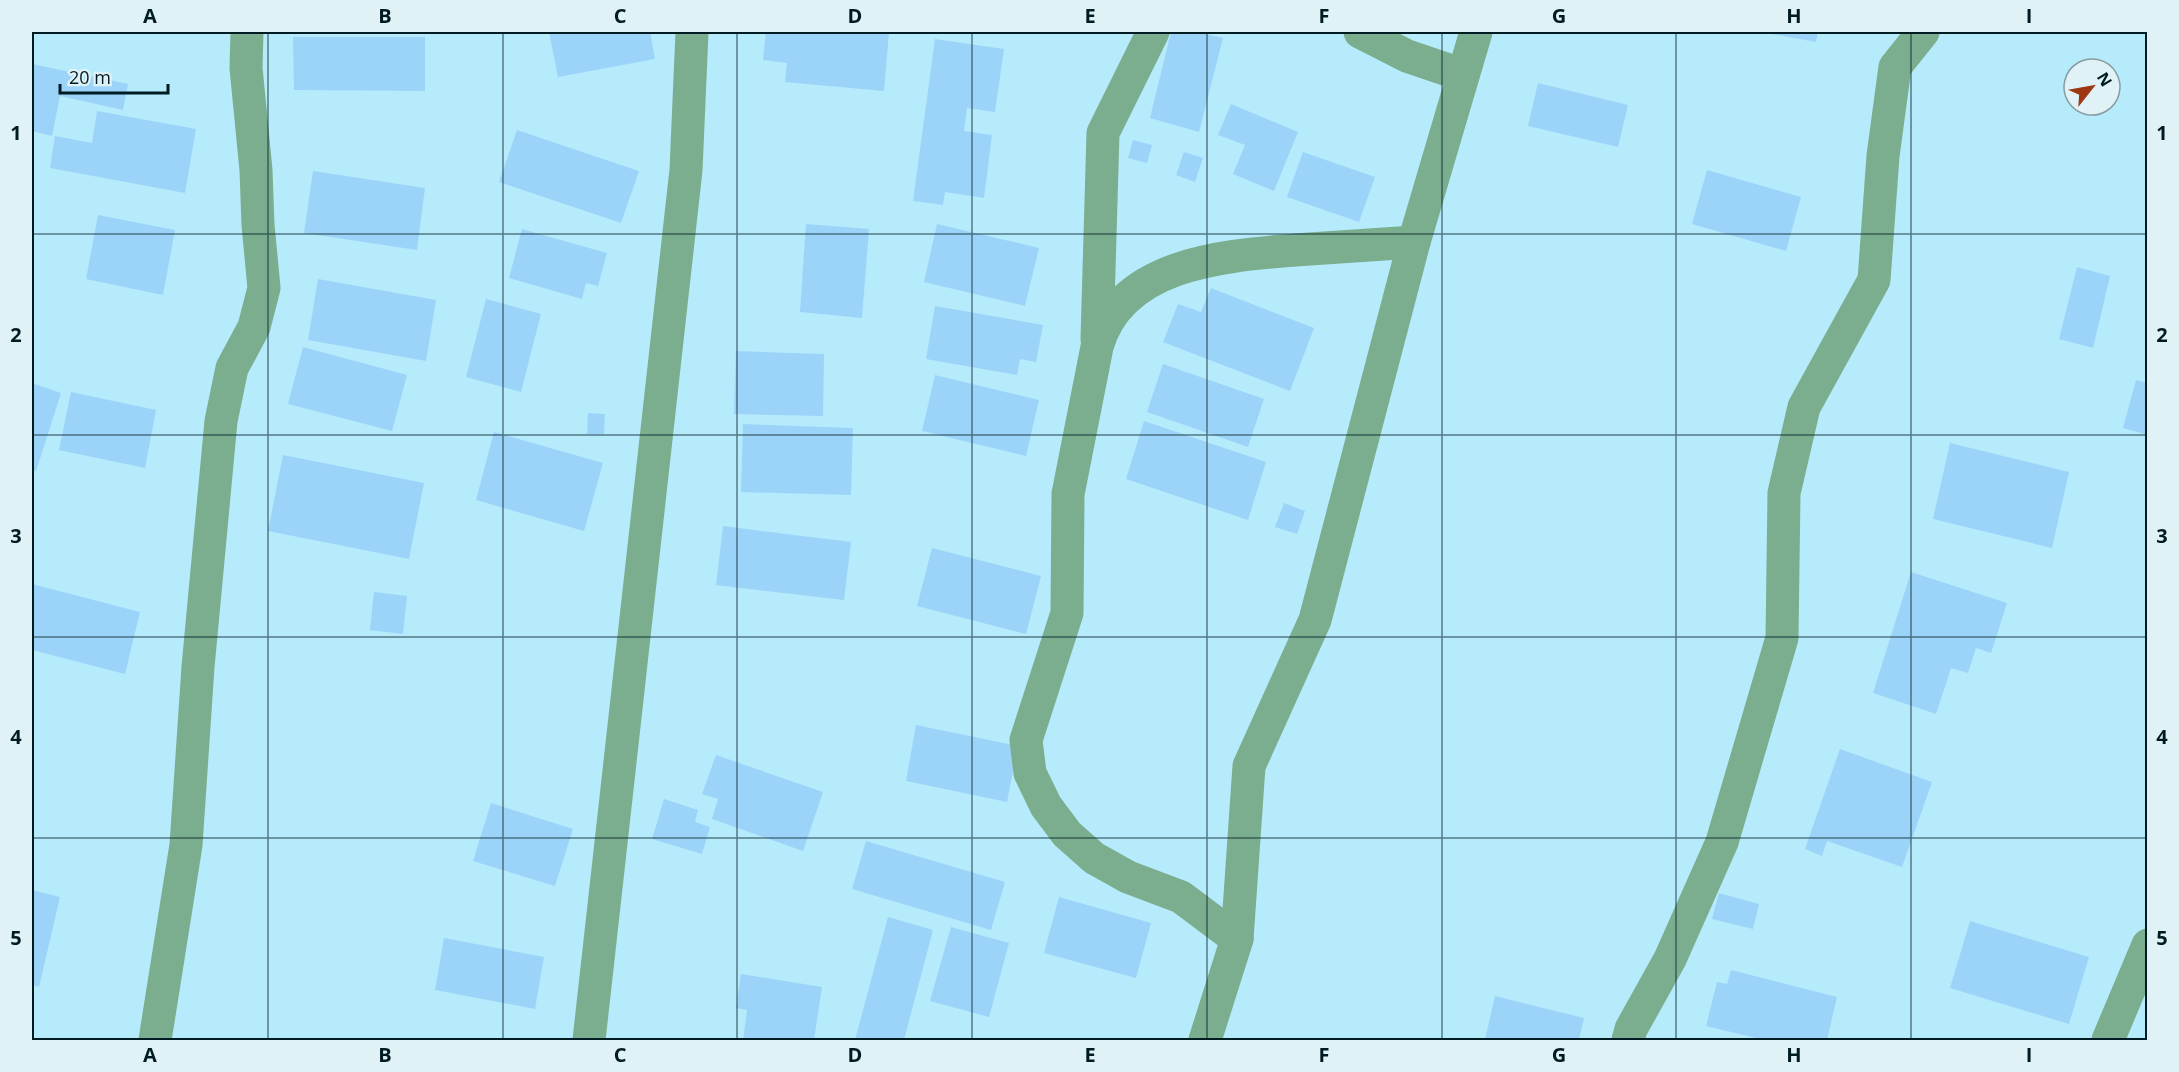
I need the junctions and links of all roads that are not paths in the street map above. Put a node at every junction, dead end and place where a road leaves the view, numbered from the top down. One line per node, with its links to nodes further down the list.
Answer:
1 (247, 32): 12 (street)
2 (692, 32): 13 (street)
3 (1153, 32): 9 (street)
4 (1360, 32): 7 (street)
5 (1476, 32): 7 (street)
6 (1923, 32): 15 (street)
7 (1463, 75): 8 (street)
8 (1414, 242): 9 (street); 10 (street)
9 (1097, 347): 10 (street)
10 (1237, 939): 14 (street)
11 (2148, 945): 16 (street)
12 (155, 1041)
13 (589, 1041)
14 (1205, 1041)
15 (1628, 1041)
16 (2108, 1041)

